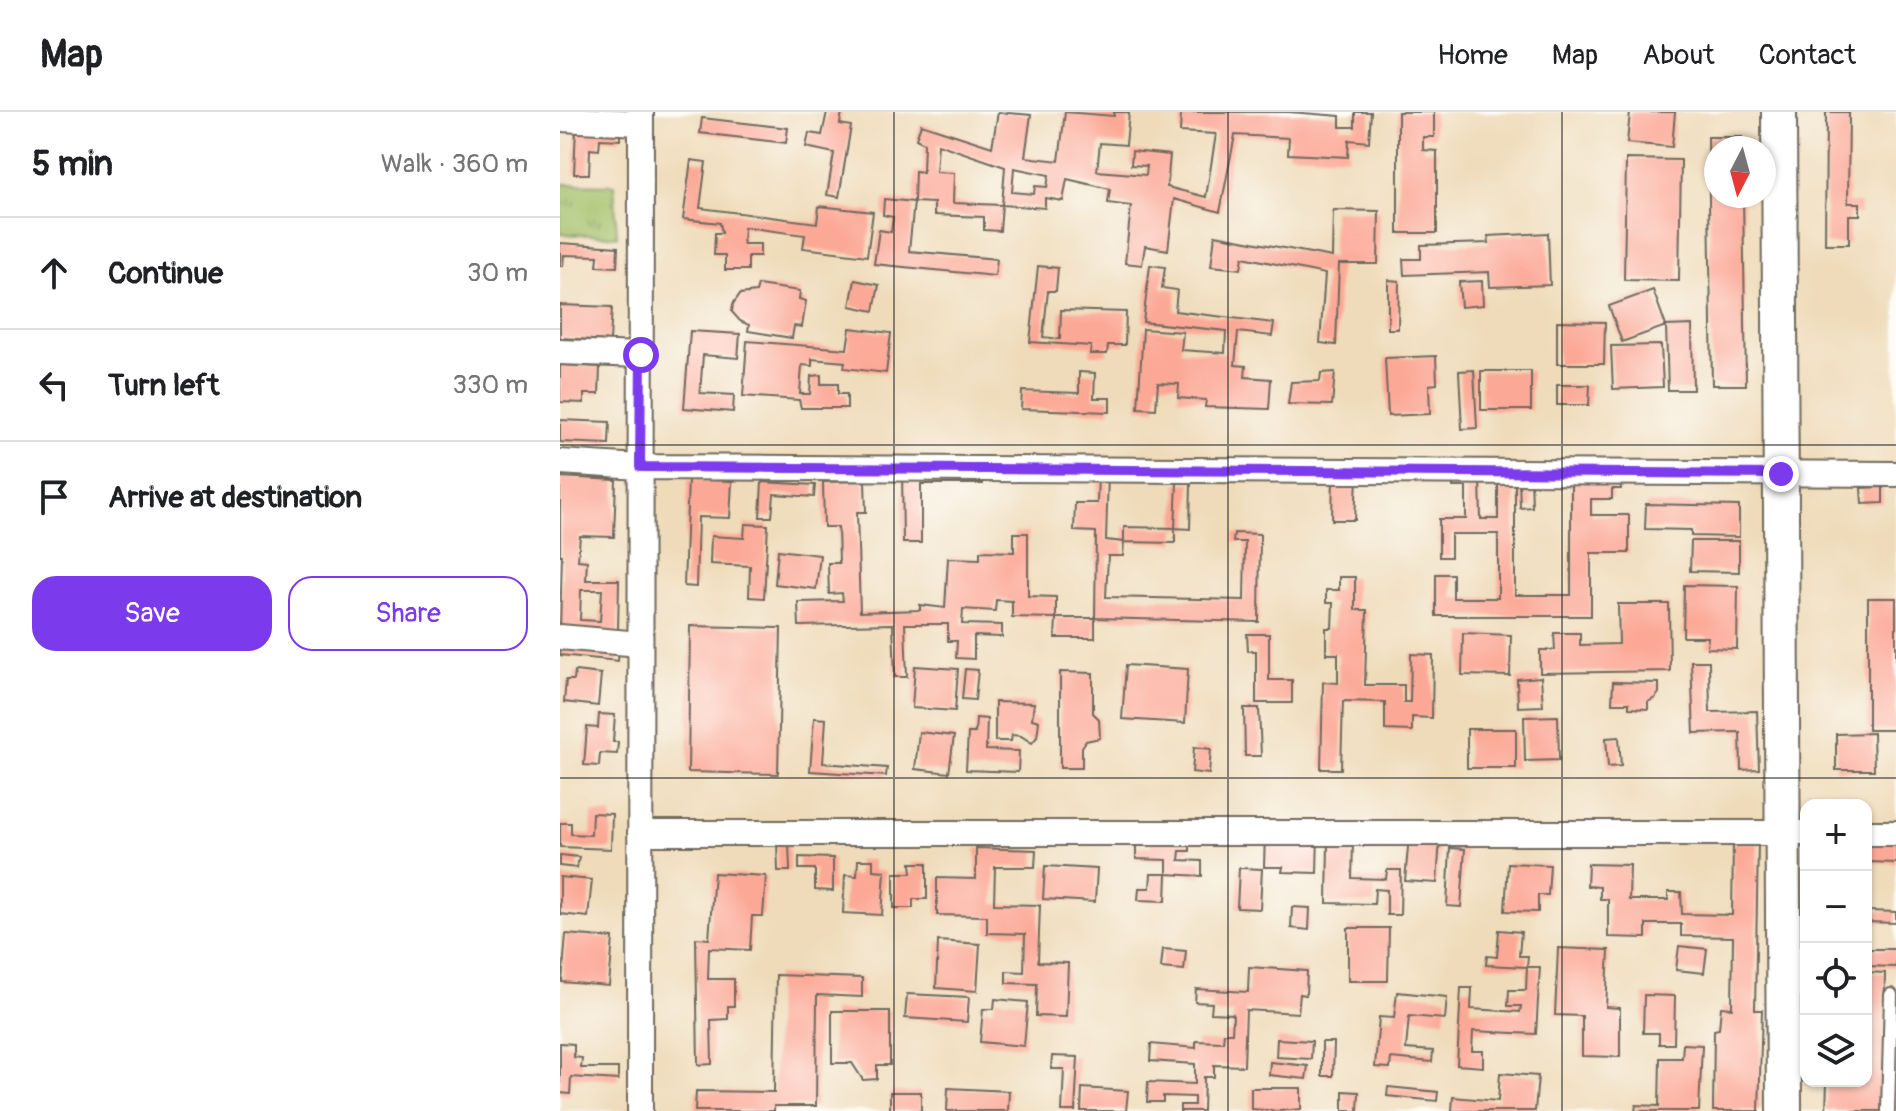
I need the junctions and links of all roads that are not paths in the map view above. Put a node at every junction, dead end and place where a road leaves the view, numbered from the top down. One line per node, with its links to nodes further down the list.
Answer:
1 (1779, 112): 8 (main road)
2 (641, 117): 3 (street); 5 (street)
3 (560, 119)
4 (560, 352): 5 (street)
5 (641, 355): 7 (street)
6 (560, 462): 7 (street)
7 (640, 467): 8 (street); 11 (street)
8 (1781, 474): 9 (street); 13 (main road)
9 (1896, 474)
10 (560, 637): 11 (street)
11 (640, 644): 12 (street)
12 (640, 833): 13 (street); 17 (street)
13 (1794, 833): 18 (main road)
14 (1872, 833): 15 (street)
15 (1896, 833)
16 (1891, 995): 19 (lane)
17 (640, 1111)
18 (1784, 1111)
19 (1888, 1111)

